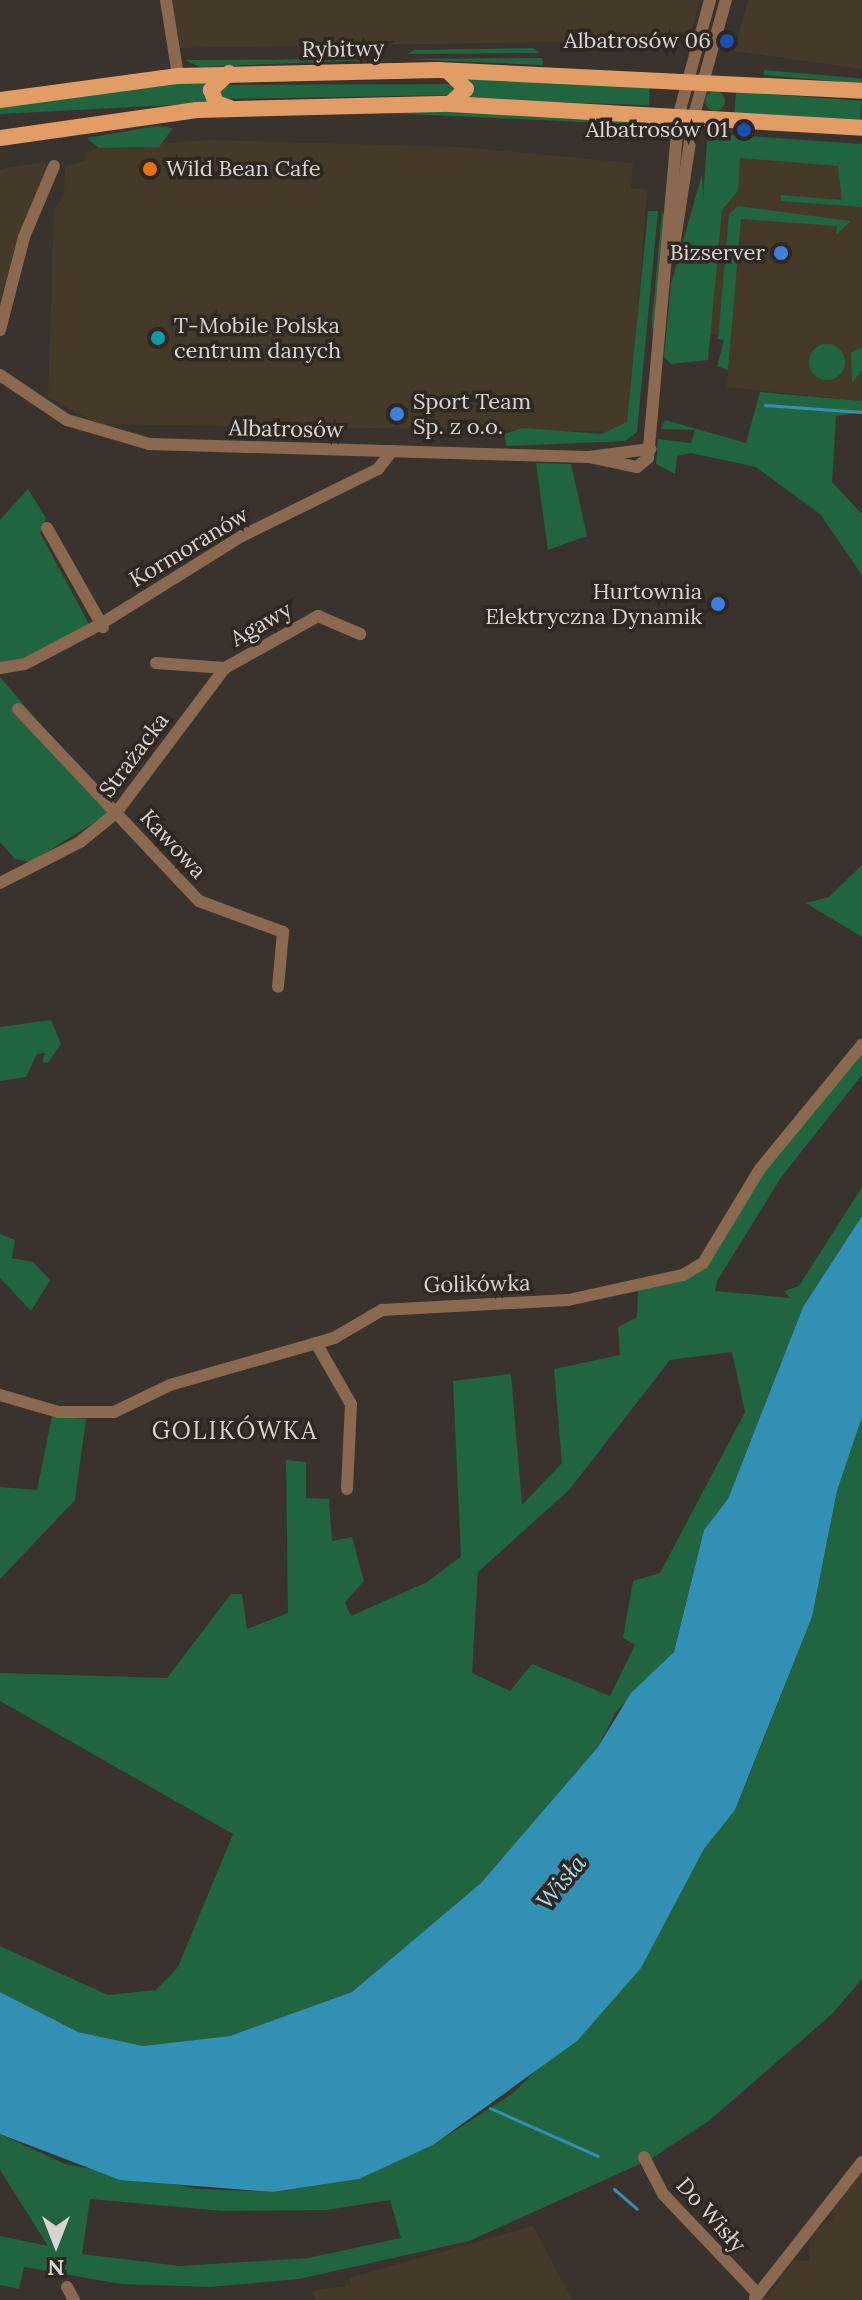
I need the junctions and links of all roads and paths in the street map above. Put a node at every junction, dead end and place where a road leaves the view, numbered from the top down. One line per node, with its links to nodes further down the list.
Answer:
1 (166, 0): 6 (street)
2 (710, 0): 7 (street)
3 (726, 0): 7 (street)
4 (438, 70): 5 (main road, Rybitwy); 7 (main road, Rybitwy); 10 (main road)
5 (231, 73): 6 (main road, Rybitwy); 11 (main road)
6 (178, 76): 9 (main road, Rybitwy)
7 (696, 77): 8 (main road, Rybitwy); 12 (street, Albatrosów)
8 (862, 91)
9 (0, 100)
10 (450, 104): 11 (main road); 12 (main road)
11 (231, 108): 14 (main road)
12 (686, 114): 13 (main road); 18 (street, Albatrosów)
13 (862, 128)
14 (0, 138)
15 (54, 166): 16 (street)
16 (0, 330)
17 (0, 375): 18 (street, Albatrosów)
18 (392, 451): 20 (street, Kormoranów)
19 (47, 528): 20 (street)
20 (102, 627): 23 (street, Kormoranów)
21 (360, 634): 24 (street, Agawy)
22 (156, 663): 24 (street)
23 (0, 668)
24 (225, 668): 26 (street, Strażacka)
25 (18, 709): 26 (street)
26 (116, 813): 27 (street, Strażacka); 28 (street, Kawowa)
27 (0, 883)
28 (278, 987)
29 (862, 1045): 30 (street, Golikówka)
30 (316, 1343): 31 (street, Golikówka); 32 (street)
31 (0, 1395)
32 (347, 1489)
33 (644, 2157): 36 (street, Do Wisły)
34 (862, 2162): 36 (street)
35 (67, 2287): 37 (street)
36 (755, 2297)
37 (74, 2300)

